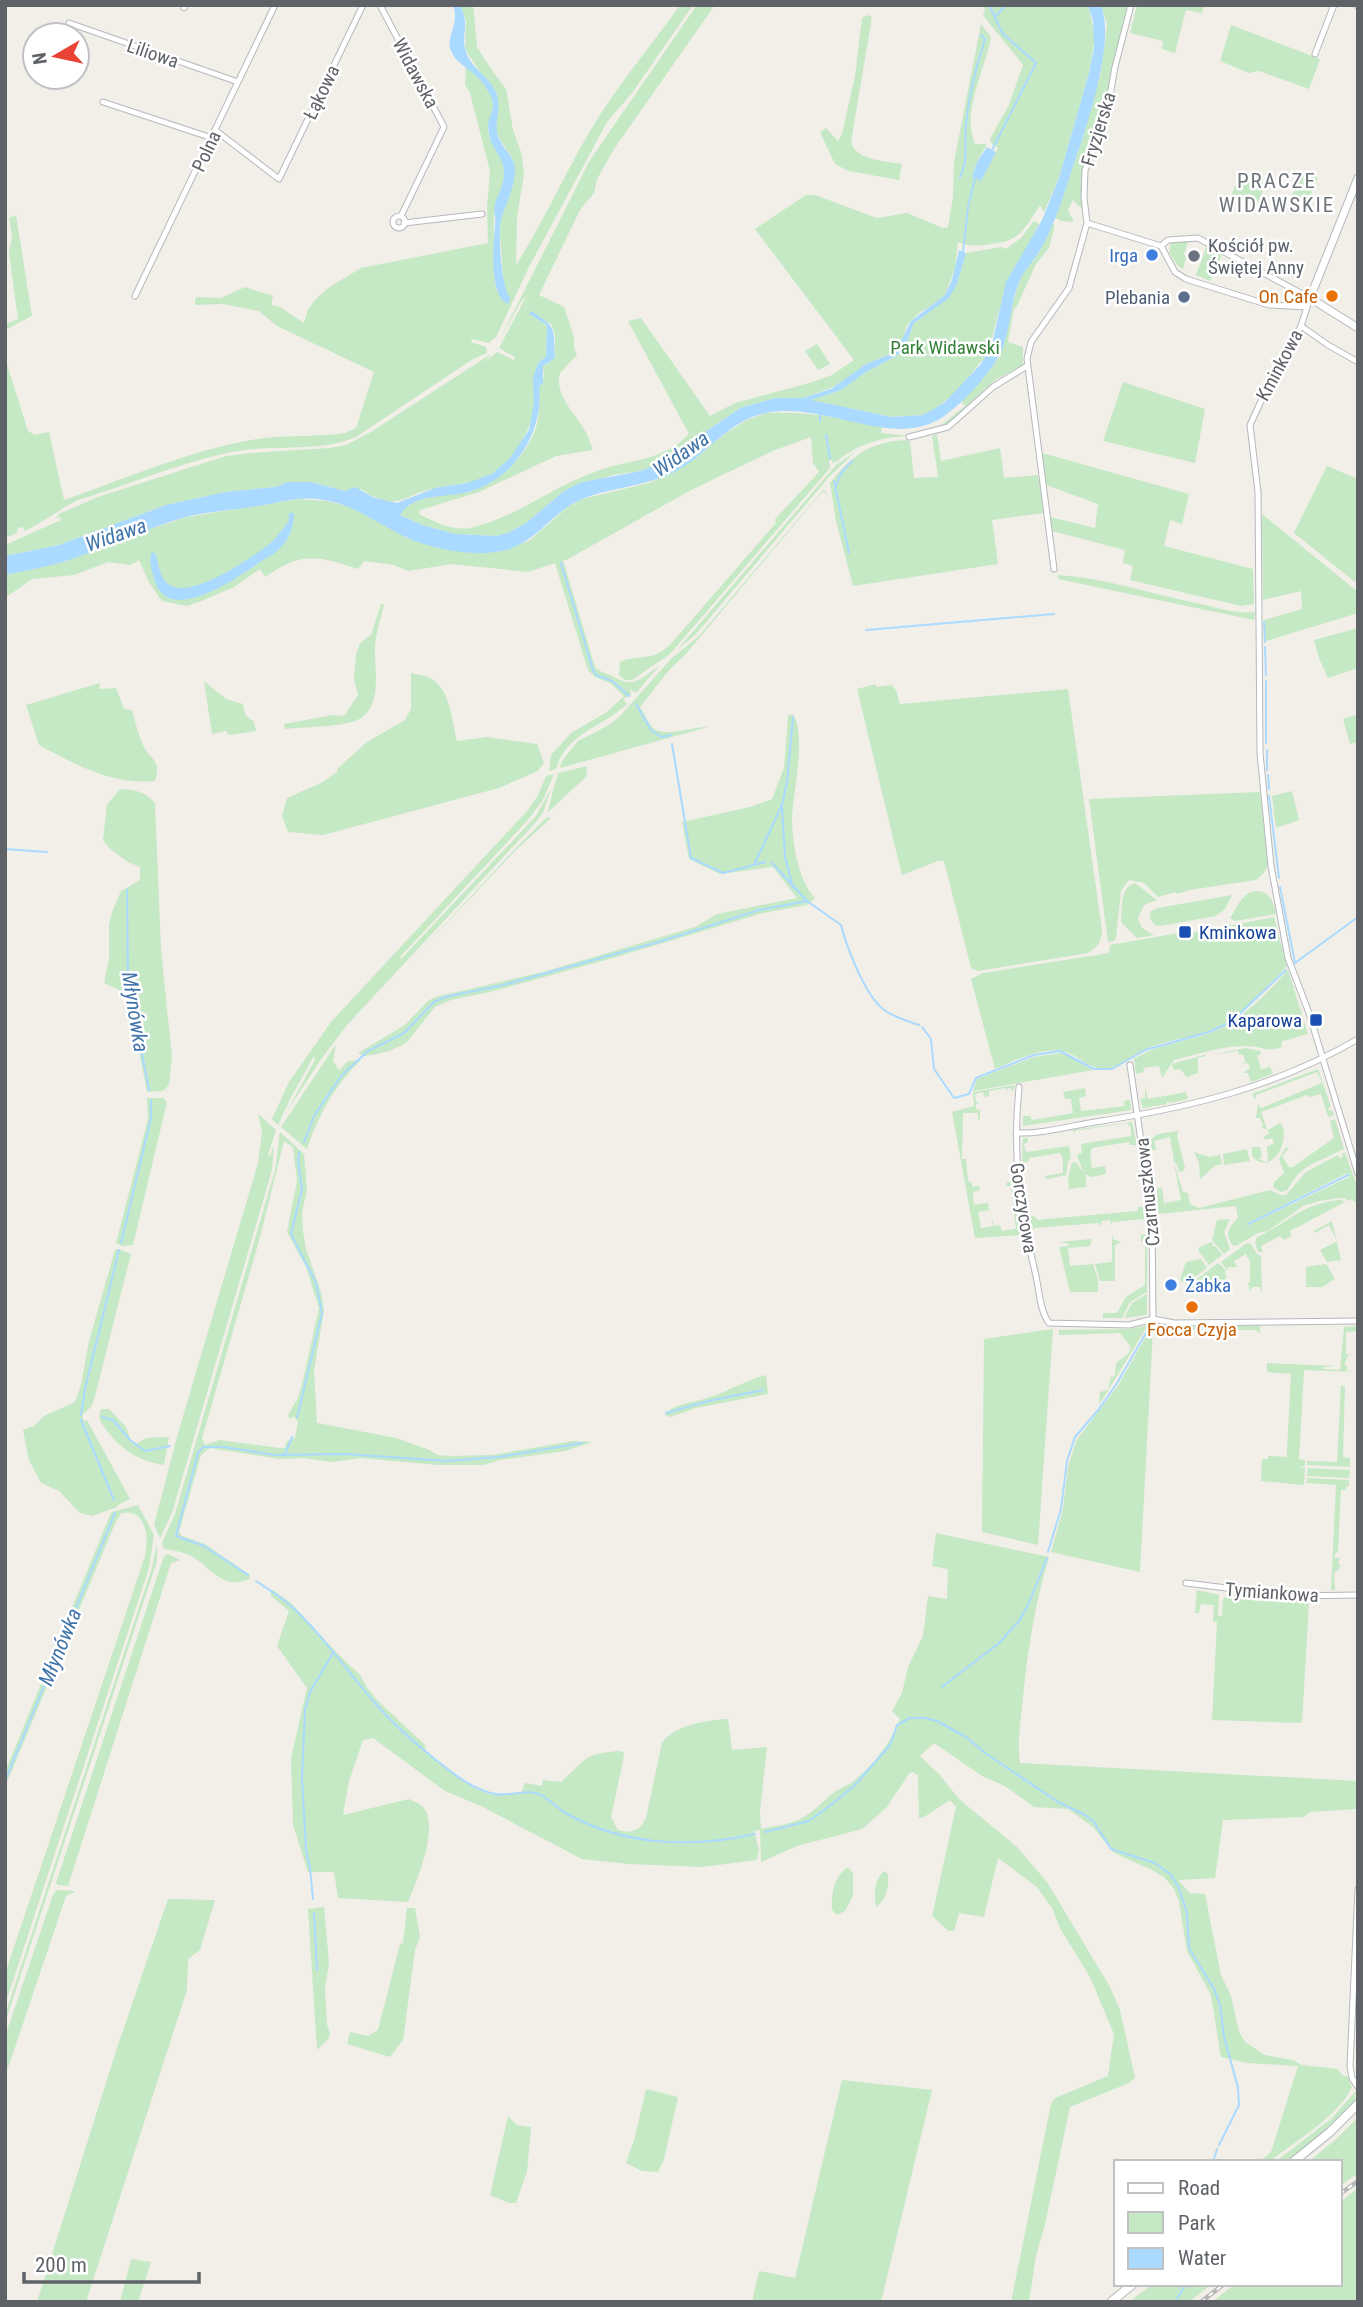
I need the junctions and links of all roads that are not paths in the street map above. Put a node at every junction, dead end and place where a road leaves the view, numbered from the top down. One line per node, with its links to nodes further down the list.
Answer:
1 (275, 5): 8 (street, Polna)
2 (363, 5): 10 (street, Łąkowa)
3 (380, 5): 15 (street, Widawska)
4 (1131, 5): 17 (street, Fryzjerska)
5 (1334, 5): 7 (street)
6 (91, 31): 8 (street, Liliowa)
7 (1315, 54)
8 (238, 82): 10 (street, Polna)
9 (103, 102): 11 (street)
10 (215, 130): 11 (street, Polna)
11 (212, 138): 19 (street, Polna)
12 (1358, 178): 13 (street)
13 (1355, 195): 20 (street)
14 (482, 214): 16 (street)
15 (401, 216): 16 (street); 16 (street)
16 (404, 223)
17 (1087, 223): 18 (street); 25 (street, Fryzjerska)
18 (1161, 246): 20 (street); 21 (street)
19 (135, 296)
20 (1310, 298): 21 (street, Kminkowa); 23 (street)
21 (1307, 307): 22 (street, Kminkowa)
22 (1303, 327): 24 (street); 29 (street, Kminkowa)
23 (1358, 328)
24 (1358, 362)
25 (1027, 366): 26 (street); 27 (street, Fryzjerska)
26 (909, 438)
27 (1054, 569)
28 (1358, 1039): 29 (street)
29 (1322, 1059): 32 (street); 34 (street, Kminkowa)
30 (1130, 1065): 32 (street, Czarnuszkowa)
31 (1019, 1087): 33 (street, Gorczycowa)
32 (1139, 1115): 33 (street); 35 (street, Czarnuszkowa)
33 (1016, 1133): 35 (street, Gorczycowa)
34 (1358, 1174)
35 (1153, 1319): 36 (street)
36 (1358, 1321)
37 (1186, 1583): 38 (street, Tymiankowa)
38 (1358, 1595)
39 (1358, 1889): 40 (street)
40 (1358, 2087)
41 (1358, 2104): 42 (main road)
42 (1295, 2160)
43 (1131, 2286): 44 (main road)
44 (1111, 2302)

